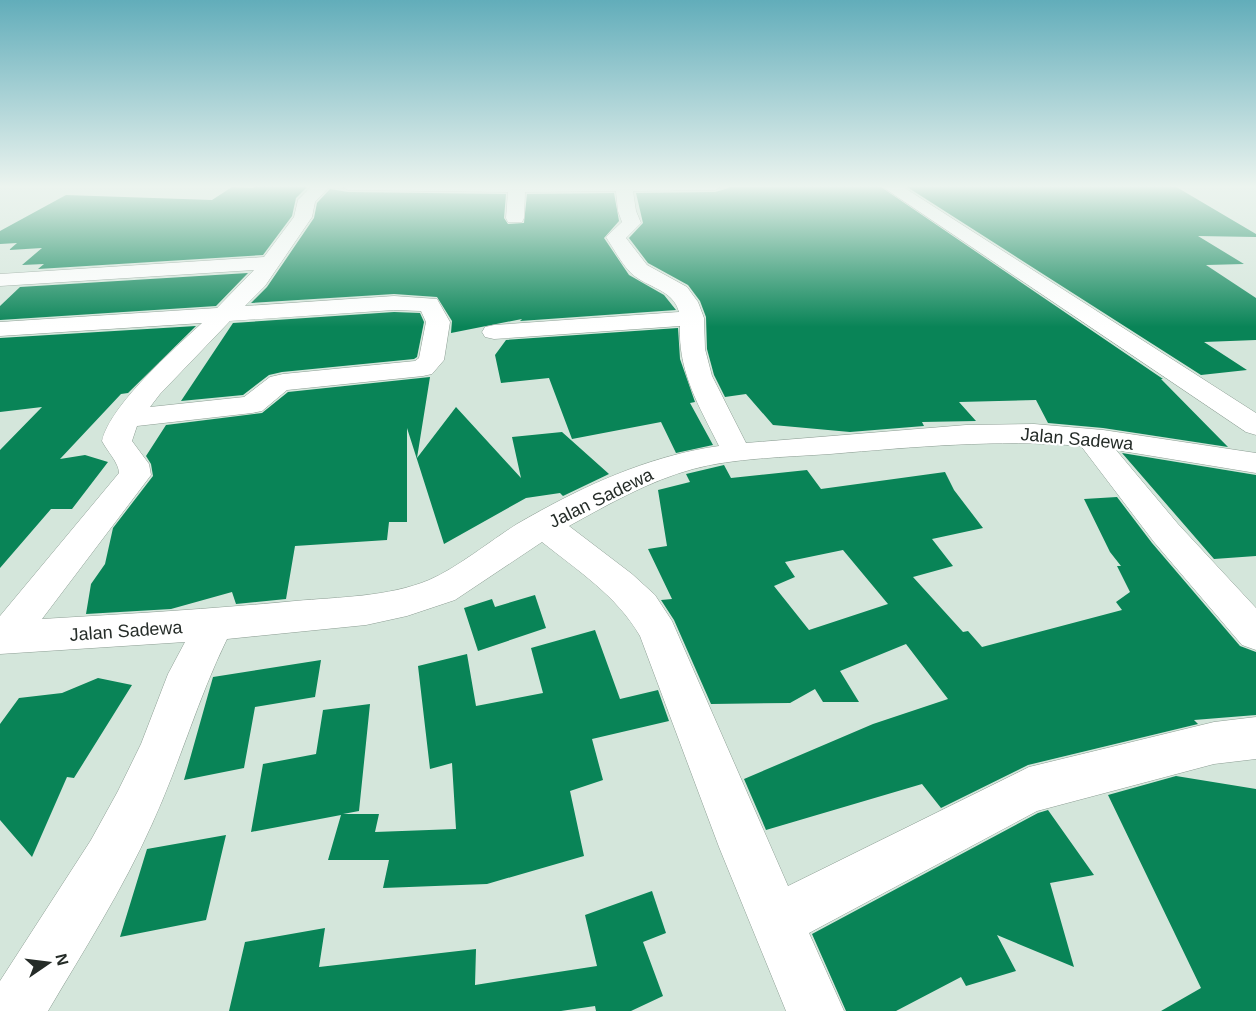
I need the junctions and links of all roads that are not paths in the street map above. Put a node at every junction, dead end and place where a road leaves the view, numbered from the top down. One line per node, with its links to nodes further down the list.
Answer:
1 (292, 232): 5 (street)
2 (622, 232): 9 (street)
3 (962, 232): 13 (street)
4 (110, 254): 6 (street)
5 (270, 263): 6 (street); 8 (street)
6 (88, 274): 7 (street)
7 (0, 280)
8 (225, 315): 10 (street); 12 (street); 12 (street)
9 (692, 318): 11 (street); 15 (street)
10 (0, 329)
11 (494, 332)
12 (128, 418): 19 (street)
13 (1256, 426)
14 (1090, 438): 15 (street, Jalan Sadewa); 16 (street, Jalan Sadewa); 18 (street)
15 (737, 453): 17 (street, Jalan Sadewa)
16 (1256, 463)
17 (564, 541): 20 (street, Jalan Sadewa); 22 (street)
18 (1256, 634)
19 (2, 638): 20 (street, Jalan Sadewa)
20 (203, 647): 23 (street)
21 (1256, 738): 22 (street)
22 (776, 921): 24 (street)
23 (15, 1011)
24 (815, 1011)

